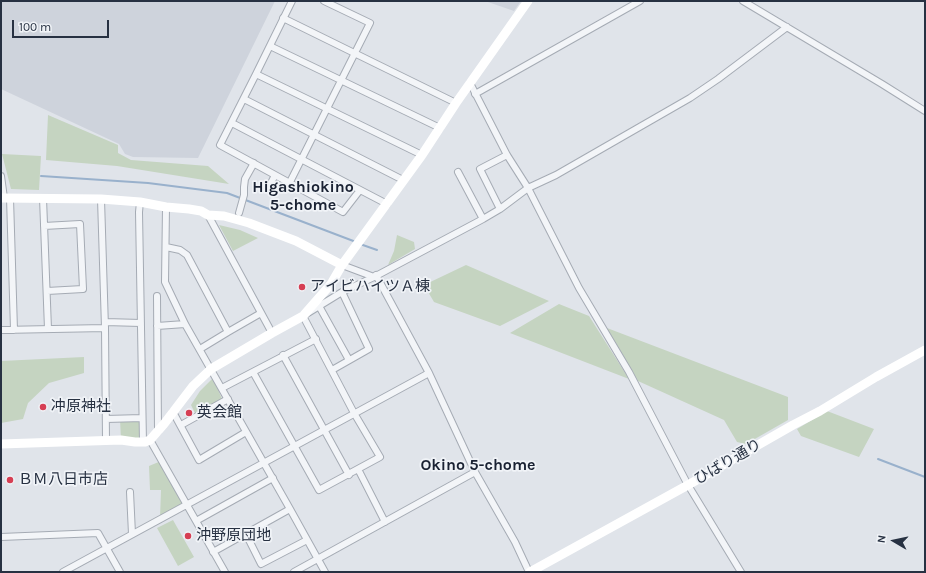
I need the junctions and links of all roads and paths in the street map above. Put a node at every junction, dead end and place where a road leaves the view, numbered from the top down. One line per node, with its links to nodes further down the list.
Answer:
1 (292, 1): 6 (street)
2 (324, 1): 9 (street)
3 (528, 1): 12 (street)
4 (640, 1): 13 (street)
5 (743, 1): 7 (street)
6 (283, 18): 8 (street); 9 (street)
7 (787, 27): 17 (street); 30 (street)
8 (270, 46): 10 (street); 11 (street)
9 (354, 53): 11 (street); 15 (street)
10 (256, 74): 14 (street); 16 (street)
11 (341, 80): 16 (street); 19 (street)
12 (470, 83): 13 (street); 15 (street)
13 (475, 94): 21 (street)
14 (244, 99): 18 (street); 20 (street)
15 (456, 103): 19 (street)
16 (327, 108): 20 (street); 22 (street)
17 (925, 111)
18 (232, 123): 23 (street); 24 (street)
19 (440, 128): 22 (street)
20 (314, 134): 23 (street); 28 (street)
21 (507, 154): 30 (street); 39 (street)
22 (422, 155): 28 (street)
23 (301, 159): 29 (street); 32 (street)
24 (254, 163): 26 (street); 40 (street)
25 (458, 172): 42 (street)
26 (275, 175): 29 (street); 31 (street)
27 (1, 176): 33 (street)
28 (403, 180): 37 (street)
29 (290, 182): 32 (street)
30 (528, 188): 39 (street); 90 (street)
31 (268, 189)
32 (360, 190): 37 (street)
33 (5, 198): 34 (street); 59 (street)
34 (43, 198): 35 (street); 43 (street)
35 (101, 199): 36 (street); 55 (street)
36 (140, 202): 38 (street); 53 (street)
37 (387, 204): 45 (street)
38 (166, 207): 41 (street); 44 (street)
39 (500, 209): 42 (street)
40 (239, 213)
41 (208, 215): 45 (street); 51 (street)
42 (483, 219): 46 (street)
43 (44, 226): 47 (street); 47 (street)
44 (166, 247): 54 (street); 60 (street)
45 (342, 265): 46 (street); 52 (street)
46 (375, 276): 48 (street); 70 (street)
47 (47, 292): 57 (street)
48 (342, 292): 50 (street); 66 (street)
49 (157, 296): 56 (street)
50 (319, 306): 52 (street); 66 (street)
51 (261, 313): 60 (street); 61 (street)
52 (303, 316): 61 (street); 62 (street)
53 (141, 323): 55 (street); 75 (street)
54 (185, 324): 56 (street); 63 (street)
55 (105, 325): 57 (street); 76 (street)
56 (157, 326): 79 (street)
57 (48, 329): 59 (street)
58 (1, 330): 59 (street)
59 (14, 330)
60 (228, 332): 63 (street)
61 (272, 333): 67 (street)
62 (316, 339): 65 (street); 68 (street)
63 (200, 349): 67 (street)
64 (925, 350): 90 (street, ひばり通り)
65 (283, 356): 69 (street); 78 (street)
66 (349, 360): 68 (street)
67 (211, 369): 71 (street); 73 (street)
68 (332, 370): 74 (street)
69 (253, 372): 71 (street); 84 (street)
70 (429, 373): 74 (street); 87 (street)
71 (222, 388): 72 (street)
72 (228, 399): 77 (street); 80 (street)
73 (174, 412): 77 (street); 79 (street)
74 (354, 413): 78 (street); 86 (street)
75 (142, 418): 76 (street); 82 (street)
76 (106, 419): 81 (street)
77 (181, 425): 80 (street)
78 (324, 430): 84 (street); 88 (street)
79 (158, 431): 82 (street)
80 (246, 432): 85 (street)
81 (106, 440): 82 (street); 83 (street)
82 (146, 441): 92 (street)
83 (1, 444)
84 (294, 446): 85 (street); 88 (street)
85 (264, 462): 89 (street); 92 (street)
86 (358, 469): 88 (street); 95 (street)
87 (475, 472): 95 (street); 108 (street)
88 (349, 474)
89 (273, 478): 93 (street); 94 (street)
90 (688, 485): 108 (street, ひばり通り); 109 (street)
91 (130, 492): 96 (street)
92 (186, 504): 94 (street); 96 (street)
93 (290, 509): 97 (street); 99 (street)
94 (196, 521): 101 (street)
95 (385, 522): 102 (street)
96 (132, 534): 100 (street)
97 (246, 534): 99 (street); 101 (street)
98 (1, 536): 100 (street)
99 (307, 540): 102 (street)
100 (106, 548): 103 (street); 104 (street)
101 (213, 552): 105 (street)
102 (318, 559): 106 (street); 107 (street)
103 (63, 572)
104 (120, 572)
105 (225, 572)
106 (294, 572)
107 (325, 572)
108 (530, 572)
109 (741, 572)

